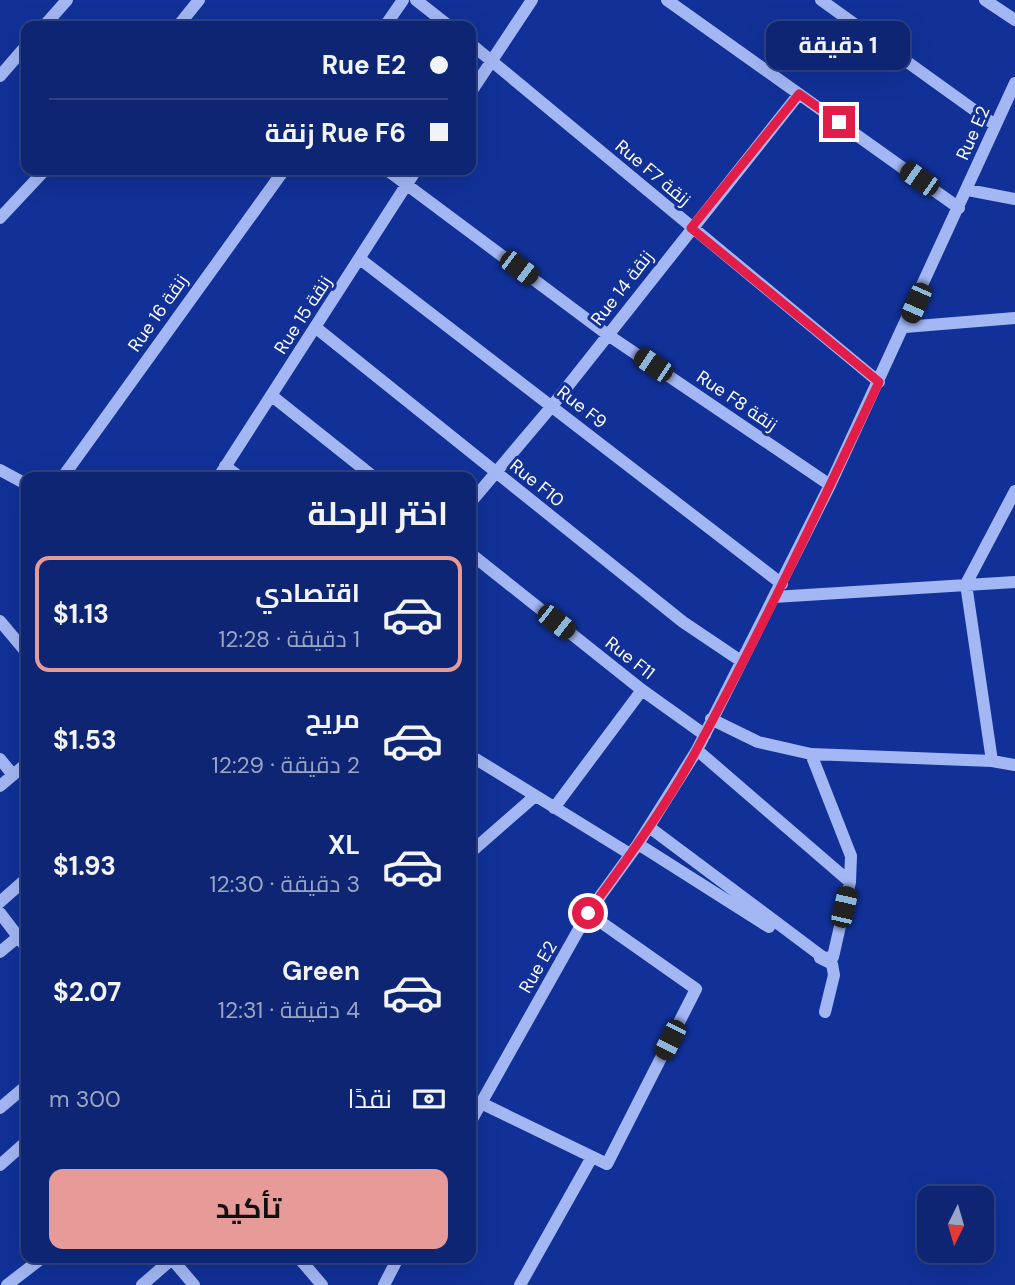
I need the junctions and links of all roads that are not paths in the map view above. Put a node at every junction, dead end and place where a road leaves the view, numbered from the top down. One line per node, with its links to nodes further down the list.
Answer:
1 (67, 0): 10 (street)
2 (199, 0): 11 (street)
3 (403, 0): 12 (street)
4 (416, 0): 13 (street)
5 (532, 0): 16 (street)
6 (667, 0): 20 (street)
7 (821, 0): 21 (street)
8 (985, 0): 9 (street)
9 (1015, 20)
10 (48, 21)
11 (185, 21)
12 (388, 21)
13 (443, 21)
14 (476, 48): 16 (street, Rue F7 زنقة)
15 (21, 52): 17 (street)
16 (492, 62): 19 (street); 31 (street, Rue F7 زنقة)
17 (0, 76)
18 (1015, 83): 21 (street, Rue E2)
19 (476, 85)
20 (799, 94): 29 (street); 31 (street, Rue 14 زنقة)
21 (995, 125): 27 (street, Rue E2)
22 (40, 175): 30 (street)
23 (280, 175): 42 (street, Rue 16 زنقة)
24 (394, 175): 26 (street, Rue F8 زنقة)
25 (413, 175): 26 (street, Rue 15 زنقة)
26 (407, 184): 32 (street, Rue 15 زنقة); 36 (street, Rue F8 زنقة)
27 (968, 190): 28 (street); 29 (street, Rue E2)
28 (1015, 199)
29 (959, 208): 35 (street, Rue E2)
30 (0, 218)
31 (691, 228): 36 (street, Rue 14 زنقة); 37 (street, Rue F7 زنقة)
32 (360, 259): 34 (street, Rue 15 زنقة); 39 (street, Rue F9)
33 (1015, 318): 35 (street)
34 (315, 327): 38 (street, Rue 15 زنقة); 41 (street, Rue F10)
35 (905, 327): 37 (street, Rue E2)
36 (608, 334): 39 (street, Rue 14 زنقة); 46 (street, Rue F8 زنقة)
37 (879, 382): 46 (street, Rue E2)
38 (272, 396): 43 (street, Rue 15 زنقة); 44 (street)
39 (552, 406): 41 (street, Rue 14 زنقة); 52 (street, Rue F9)
40 (0, 470): 45 (street)
41 (495, 471): 48 (street, Rue 14 زنقة); 56 (street, Rue F10)
42 (66, 472)
43 (222, 472)
44 (367, 472)
45 (21, 481)
46 (830, 485): 52 (street, Rue E2)
47 (1015, 491): 51 (street)
48 (476, 496)
49 (476, 558): 57 (street, Rue F11)
50 (1015, 582): 51 (street)
51 (967, 583): 53 (street); 64 (street)
52 (782, 584): 53 (street, Rue E2)
53 (774, 597): 56 (street, Rue E2)
54 (0, 621): 55 (street)
55 (21, 645)
56 (741, 661): 58 (street, Rue E2)
57 (642, 690): 59 (street, Rue F11); 70 (street)
58 (711, 719): 59 (street, Rue E2); 61 (street)
59 (705, 734): 60 (street, Rue E2)
60 (697, 750): 71 (street, Rue E2); 74 (street)
61 (811, 754): 64 (street); 74 (street)
62 (476, 759): 69 (street)
63 (0, 760): 67 (street)
64 (992, 761): 65 (street)
65 (1015, 765)
66 (21, 768): 67 (street)
67 (13, 775): 68 (street)
68 (0, 786)
69 (535, 796): 70 (street); 72 (street)
70 (554, 808): 73 (street)
71 (649, 827): 73 (street, Rue E2); 74 (street)
72 (476, 848)
73 (634, 849): 78 (street, Rue E2); 82 (street)
74 (850, 882)
75 (21, 883): 76 (street)
76 (0, 902)
77 (0, 913): 79 (street)
78 (588, 913): 84 (street, Rue E2); 88 (street)
79 (21, 941)
80 (21, 942): 81 (street)
81 (0, 952)
82 (825, 1012)
83 (21, 1090): 85 (street)
84 (481, 1103): 86 (street, Rue E2); 88 (street)
85 (0, 1108)
86 (476, 1112)
87 (21, 1146): 89 (street)
88 (592, 1157): 100 (street)
89 (0, 1165)
90 (36, 1263): 95 (street)
91 (167, 1263): 96 (street)
92 (175, 1263): 97 (street)
93 (303, 1263): 98 (street)
94 (395, 1263): 99 (street)
95 (7, 1285)
96 (142, 1285)
97 (194, 1285)
98 (322, 1285)
99 (384, 1285)
100 (520, 1285)

